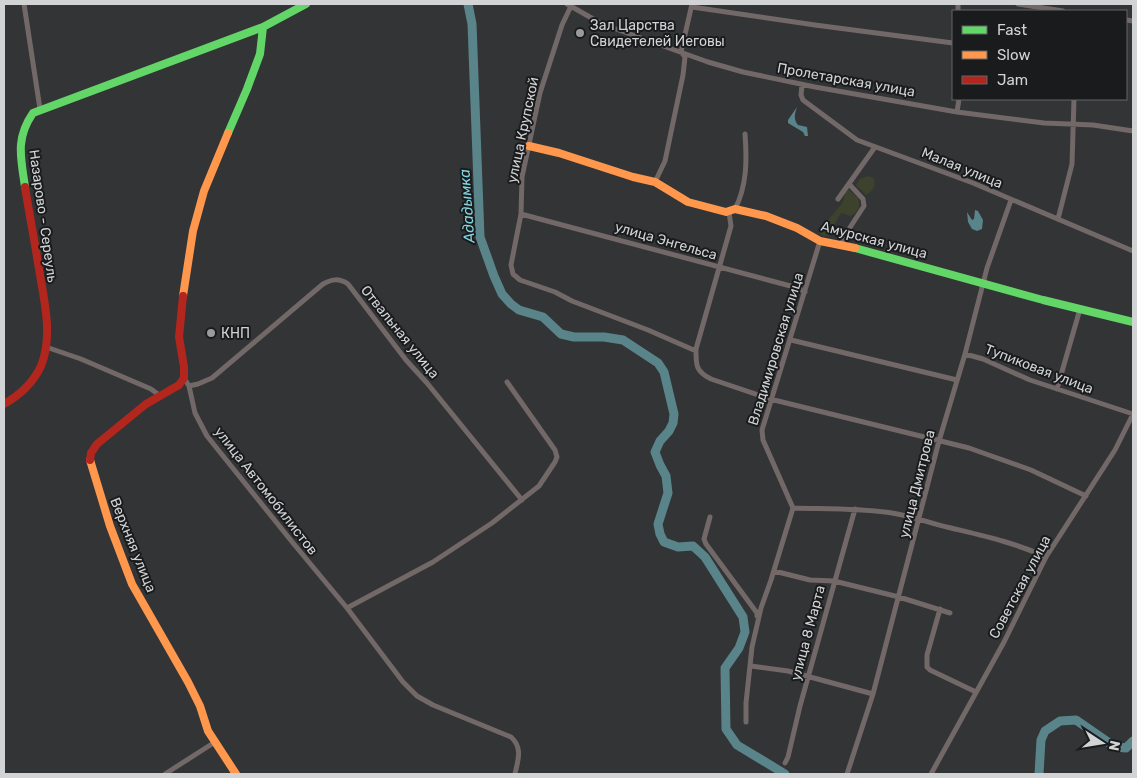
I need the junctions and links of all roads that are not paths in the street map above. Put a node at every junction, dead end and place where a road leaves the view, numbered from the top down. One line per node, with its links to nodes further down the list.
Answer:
1 (24, 4): 13 (street)
2 (306, 4): 7 (street, Назарово - Сереуль)
3 (570, 4): 9 (street, Пролетарская улица); 18 (street, улица Крупской)
4 (1018, 4): 6 (street)
5 (692, 5): 8 (street); 9 (street)
6 (1057, 10)
7 (263, 27): 13 (street, Назарово - Сереуль); 39 (street)
8 (952, 43)
9 (681, 52): 10 (street, Пролетарская улица); 20 (street)
10 (802, 85): 14 (street, Пролетарская улица); 19 (street, Малая улица)
11 (959, 100): 14 (street)
12 (1074, 100): 15 (street)
13 (40, 109): 36 (street, Назарово - Сереуль)
14 (957, 112): 15 (street, Пролетарская улица)
15 (1074, 124): 16 (street, Пролетарская улица); 26 (street)
16 (1133, 131)
17 (746, 134): 24 (street)
18 (529, 146): 20 (street, Амурская улица); 25 (street, улица Крупской)
19 (875, 147): 21 (street); 23 (street, Малая улица)
20 (655, 182): 24 (street, Амурская улица)
21 (849, 184): 22 (street); 28 (street)
22 (838, 199)
23 (1011, 200): 26 (street, Малая улица); 31 (street, улица Дмитрова)
24 (732, 210): 27 (street, Амурская улица); 30 (street)
25 (521, 214): 30 (street, улица Энгельса); 37 (street, улица Крупской)
26 (1058, 219): 29 (street, Малая улица)
27 (820, 241): 28 (street, Амурская улица); 32 (street, Владимировская улица)
28 (841, 245): 31 (street, Амурская улица)
29 (1133, 251)
30 (719, 268): 32 (street, улица Энгельса); 37 (street)
31 (983, 284): 33 (street, Амурская улица); 38 (street, улица Дмитрова)
32 (804, 292): 35 (street, Владимировская улица)
33 (1080, 309): 34 (street, Амурская улица); 43 (street)
34 (1133, 322)
35 (791, 340): 40 (street); 45 (street, Владимировская улица)
36 (46, 347): 44 (street); 46 (street, Назарово - Сереуль)
37 (696, 351): 45 (street)
38 (965, 354): 40 (street, улица Дмитрова); 43 (street, Тупиковая улица)
39 (184, 378): 42 (street, улица Автомобилистов); 44 (street, Верхняя улица)
40 (957, 380): 48 (street, улица Дмитрова)
41 (507, 382): 50 (street)
42 (189, 386): 50 (street, Отвальная улица); 59 (street, улица Автомобилистов)
43 (1057, 389): 47 (street, Тупиковая улица)
44 (160, 395): 68 (street, Верхняя улица)
45 (770, 399): 48 (street); 51 (street, Владимировская улица)
46 (4, 404)
47 (1133, 414): 49 (street, Советская улица)
48 (939, 442): 49 (street); 54 (street, улица Дмитрова)
49 (1086, 496): 55 (street, Советская улица)
50 (522, 500): 59 (street)
51 (793, 508): 52 (street); 56 (street)
52 (855, 509): 54 (street); 57 (street, улица 8 Марта)
53 (710, 517): 62 (street)
54 (920, 518): 55 (street); 58 (street, улица Дмитрова)
55 (1046, 557): 65 (street, Советская улица)
56 (774, 571): 57 (street); 62 (street)
57 (834, 581): 58 (street); 64 (street, улица 8 Марта)
58 (899, 597): 60 (street); 66 (street, улица Дмитрова)
59 (347, 608): 72 (street, улица Автомобилистов)
60 (940, 609): 61 (street); 65 (street)
61 (950, 613)
62 (758, 622): 63 (street)
63 (751, 666): 64 (street); 67 (street)
64 (808, 676): 66 (street); 69 (street, улица 8 Марта)
65 (976, 692): 74 (street, Советская улица)
66 (873, 694): 73 (street, улица Дмитрова)
67 (746, 722)
68 (215, 742): 70 (street); 71 (street, Верхняя улица)
69 (785, 763)
70 (165, 774)
71 (236, 774)
72 (515, 774)
73 (847, 774)
74 (930, 774)

